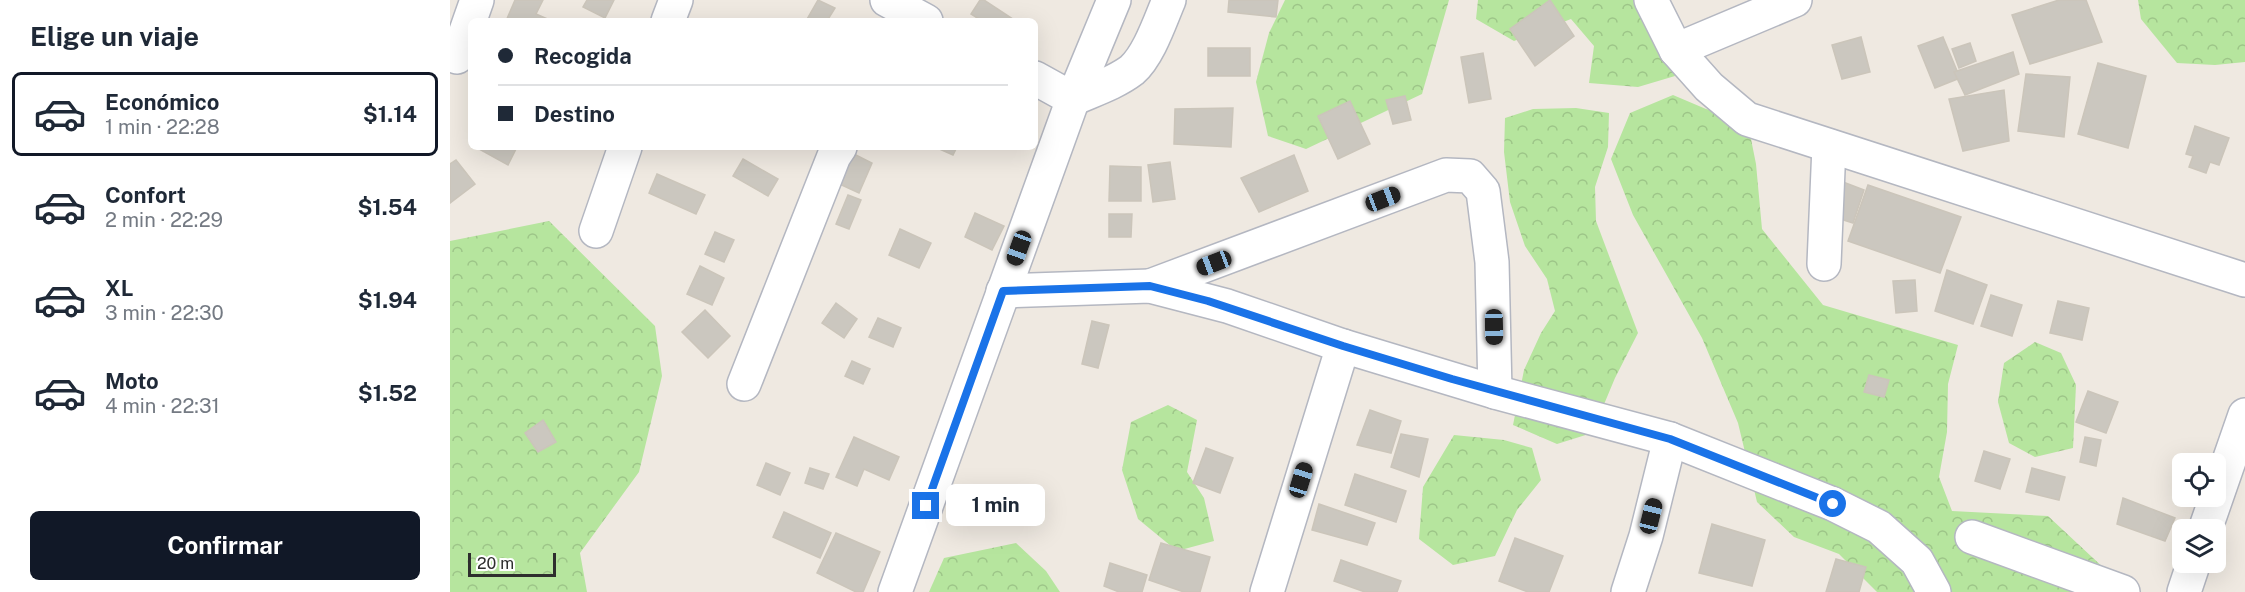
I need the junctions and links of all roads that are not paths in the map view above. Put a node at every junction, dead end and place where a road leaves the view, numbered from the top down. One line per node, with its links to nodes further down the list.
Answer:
1 (477, 0): 8 (street)
2 (676, 0): 9 (street)
3 (887, 0): 10 (street)
4 (1114, 0): 15 (street)
5 (1169, 0): 15 (street)
6 (1651, 0): 12 (street)
7 (1795, 0): 12 (street)
8 (471, 18)
9 (669, 18)
10 (919, 18)
11 (468, 26): 13 (street)
12 (1677, 50): 16 (street)
13 (457, 57)
14 (1038, 80): 15 (street)
15 (1073, 99): 23 (street)
16 (1829, 146): 20 (street); 21 (street)
17 (624, 150): 19 (street)
18 (839, 150): 25 (street)
19 (596, 231)
20 (1824, 264)
21 (2245, 280)
22 (1150, 286): 23 (street); 24 (street); 26 (street)
23 (1003, 291): 32 (street)
24 (1343, 346): 26 (street); 33 (street)
25 (744, 384)
26 (1495, 392): 28 (street)
27 (2245, 415): 29 (street)
28 (1670, 439): 34 (street); 35 (street)
29 (2209, 519)
30 (1972, 537): 36 (street)
31 (2190, 573): 37 (street)
32 (895, 592)
33 (1267, 592)
34 (1628, 592)
35 (1934, 592)
36 (2123, 592)
37 (2184, 592)

